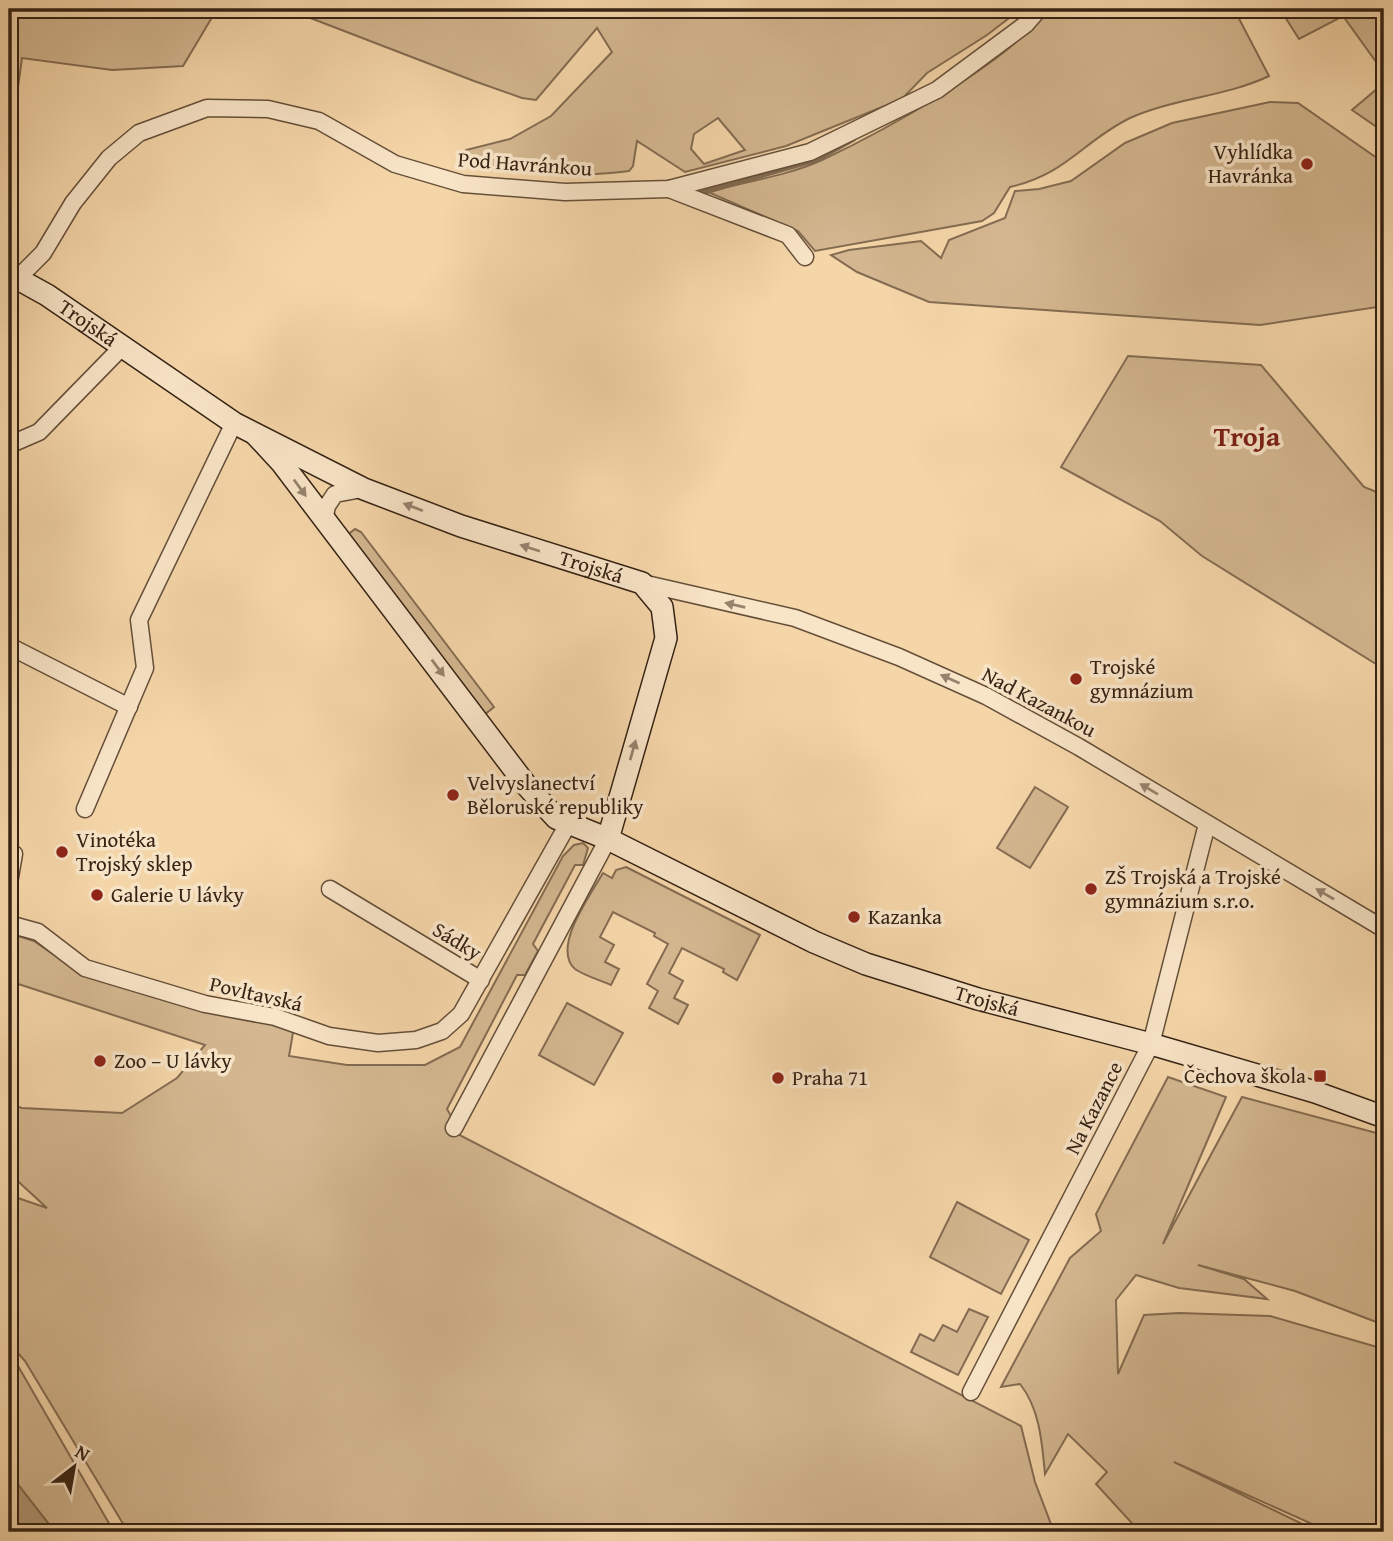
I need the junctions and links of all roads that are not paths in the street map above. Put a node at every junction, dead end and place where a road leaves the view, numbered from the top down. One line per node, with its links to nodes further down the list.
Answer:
1 (1039, 9): 2 (street, Pod Havránkou)
2 (669, 189): 3 (street, Pod Havránkou); 4 (street, Pod Havránkou)
3 (805, 257)
4 (12, 280): 5 (street, Trojská)
5 (122, 347): 6 (street, Trojská); 8 (street)
6 (234, 423): 7 (street, Trojská); 13 (street)
7 (256, 435): 9 (street, Trojská); 10 (street, Trojská, one-way to 10)
8 (9, 445)
9 (364, 489): 10 (street); 11 (street, Trojská, one-way to 9)
10 (324, 521): 15 (street, Trojská, one-way to 15)
11 (642, 583): 16 (street, Nad Kazankou, one-way to 11); 17 (street, Trojská, one-way to 11)
12 (9, 646): 13 (street)
13 (129, 707): 14 (street)
14 (85, 809)
15 (568, 824): 17 (street, Trojská); 23 (street, Sádky)
16 (1207, 824): 22 (street, Nad Kazankou, one-way to 16); 24 (street, Na Kazance)
17 (608, 839): 24 (street, Trojská); 26 (street)
18 (9, 852): 19 (street)
19 (9, 883)
20 (330, 888): 23 (street, Sádky)
21 (9, 924): 23 (street, Povltavská)
22 (1384, 929)
23 (481, 980)
24 (1151, 1044): 25 (street, Trojská); 27 (street, Na Kazance)
25 (1384, 1117)
26 (454, 1128)
27 (971, 1392)

